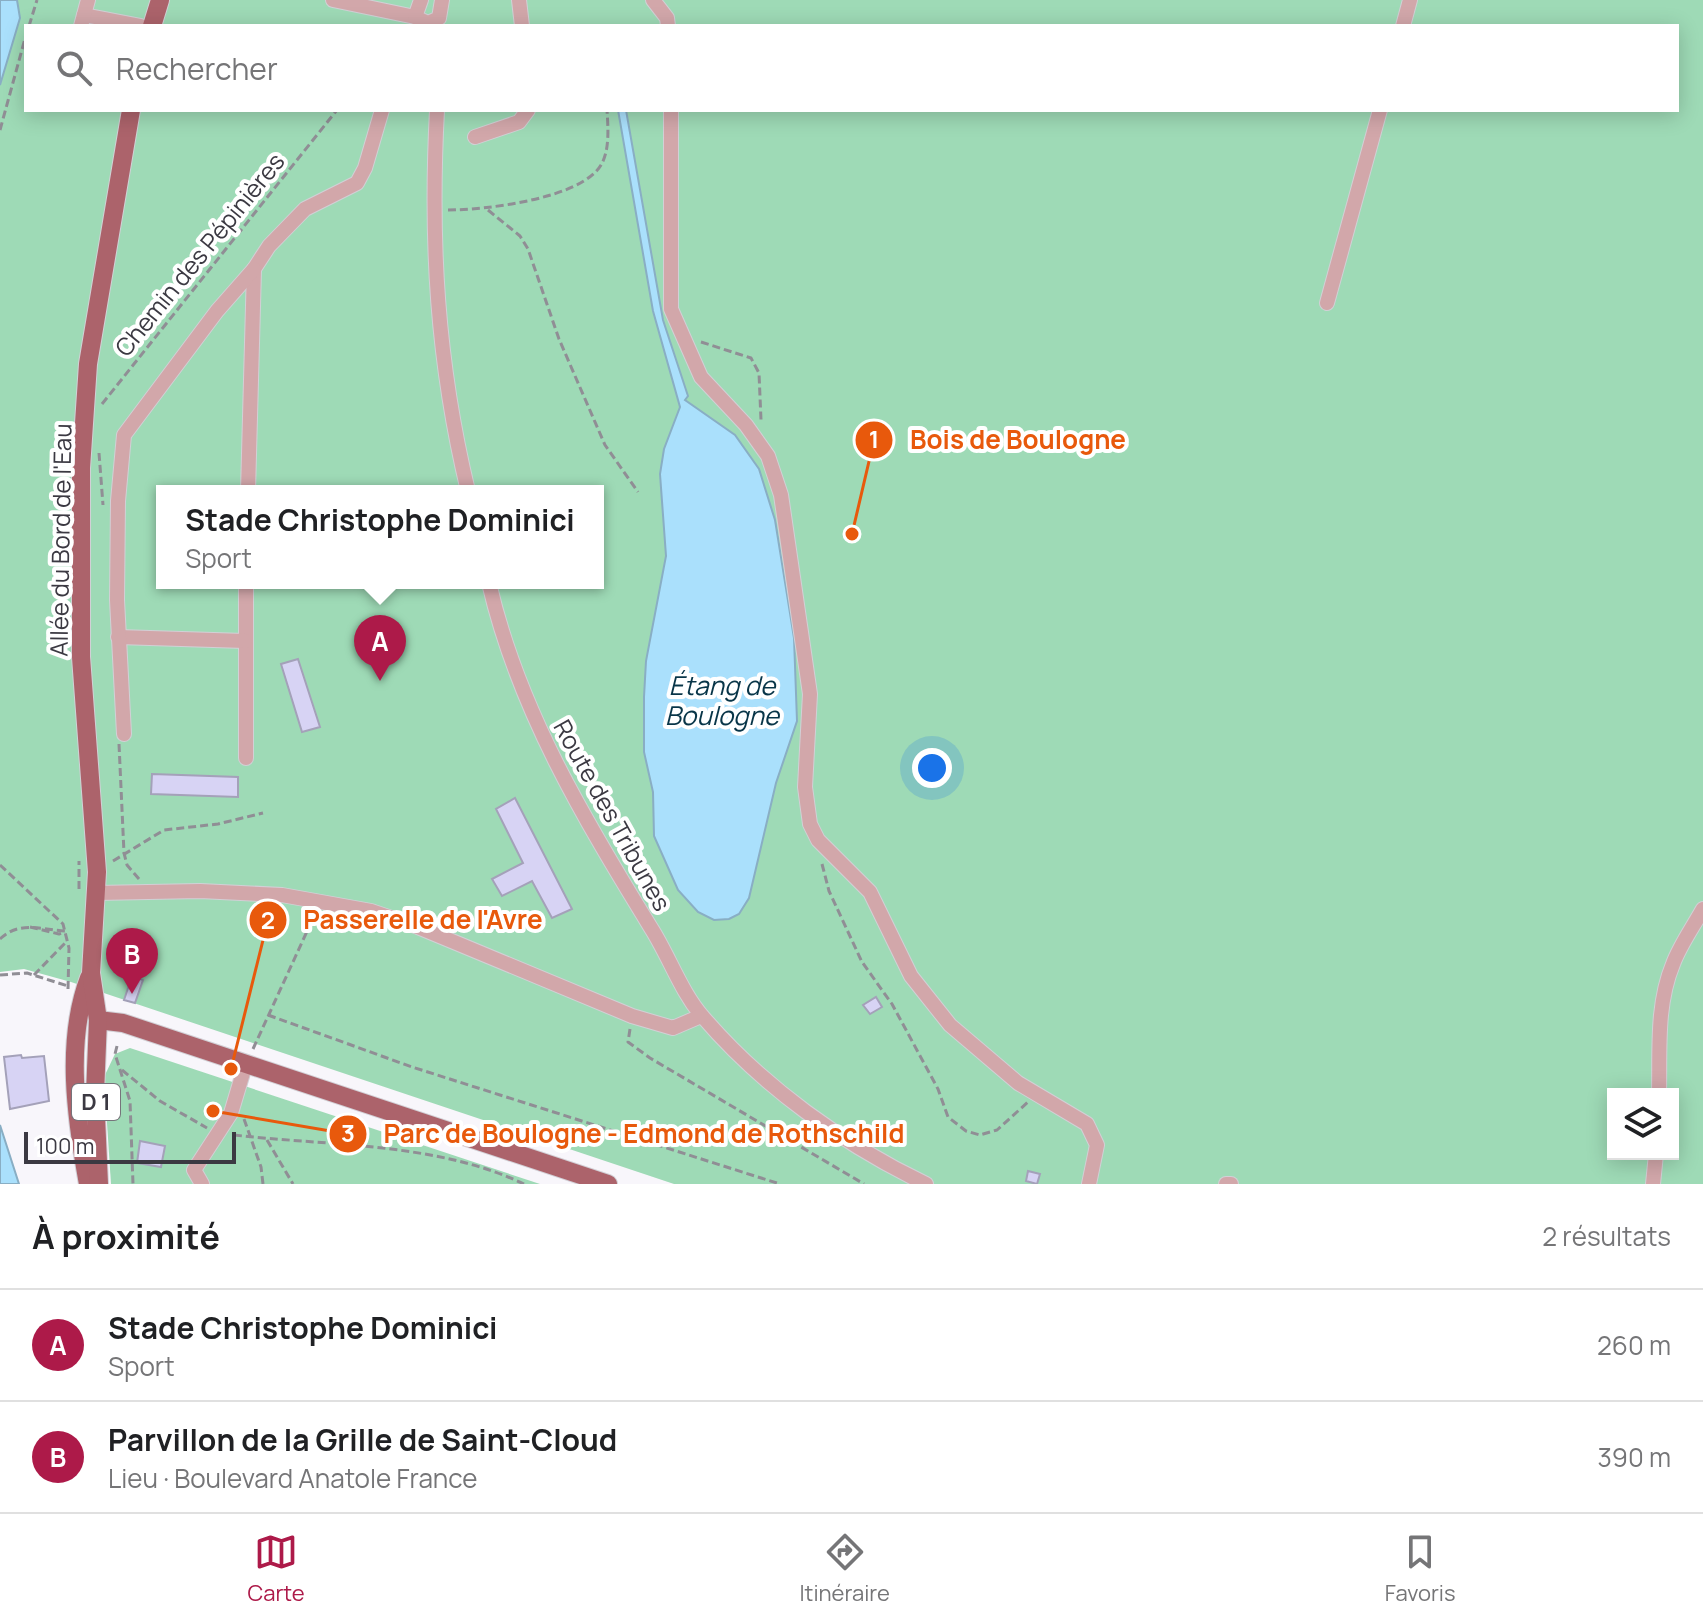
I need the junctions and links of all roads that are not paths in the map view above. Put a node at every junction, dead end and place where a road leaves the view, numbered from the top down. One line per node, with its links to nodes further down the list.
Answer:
1 (88, 0): 9 (lane)
2 (160, 0): 12 (main road)
3 (333, 0): 10 (lane)
4 (421, 0): 10 (lane)
5 (442, 0): 10 (lane)
6 (519, 0): 13 (lane)
7 (653, 0): 14 (lane)
8 (1410, 0): 15 (lane)
9 (83, 21): 11 (lane)
10 (424, 22)
11 (118, 24)
12 (153, 24)
13 (522, 24)
14 (668, 24)
15 (1404, 24)
16 (131, 112): 33 (main road, Allée du Bord de l'Eau)
17 (381, 112): 23 (lane)
18 (437, 112): 26 (lane)
19 (526, 112): 22 (lane)
20 (671, 112): 47 (lane)
21 (1379, 112): 24 (lane)
22 (475, 137)
23 (254, 269): 25 (lane); 29 (lane)
24 (1327, 303)
25 (248, 485)
26 (467, 485)
27 (246, 589): 30 (lane)
28 (491, 589): 36 (lane, Route des Tribunes)
29 (118, 637): 30 (lane); 31 (lane)
30 (245, 641): 32 (lane)
31 (124, 734)
32 (246, 758)
33 (96, 893): 35 (main road, Allée du Bord de l'Eau); 36 (lane)
34 (1703, 909): 40 (lane)
35 (91, 973): 37 (main road, Allée du Bord de l'Eau); 38 (main road, Allée du Bord de l'Eau / D 1)
36 (701, 1016): 46 (lane, Route des Tribunes)
37 (98, 1020): 38 (main road); 39 (main road); 43 (main road, D 1)
38 (76, 1049): 42 (main road, D 1)
39 (246, 1063): 44 (lane); 45 (main road)
40 (1659, 1088)
41 (1655, 1160): 48 (lane)
42 (88, 1184)
43 (99, 1184)
44 (202, 1184)
45 (608, 1184)
46 (926, 1184)
47 (1089, 1184)
48 (1653, 1184)

